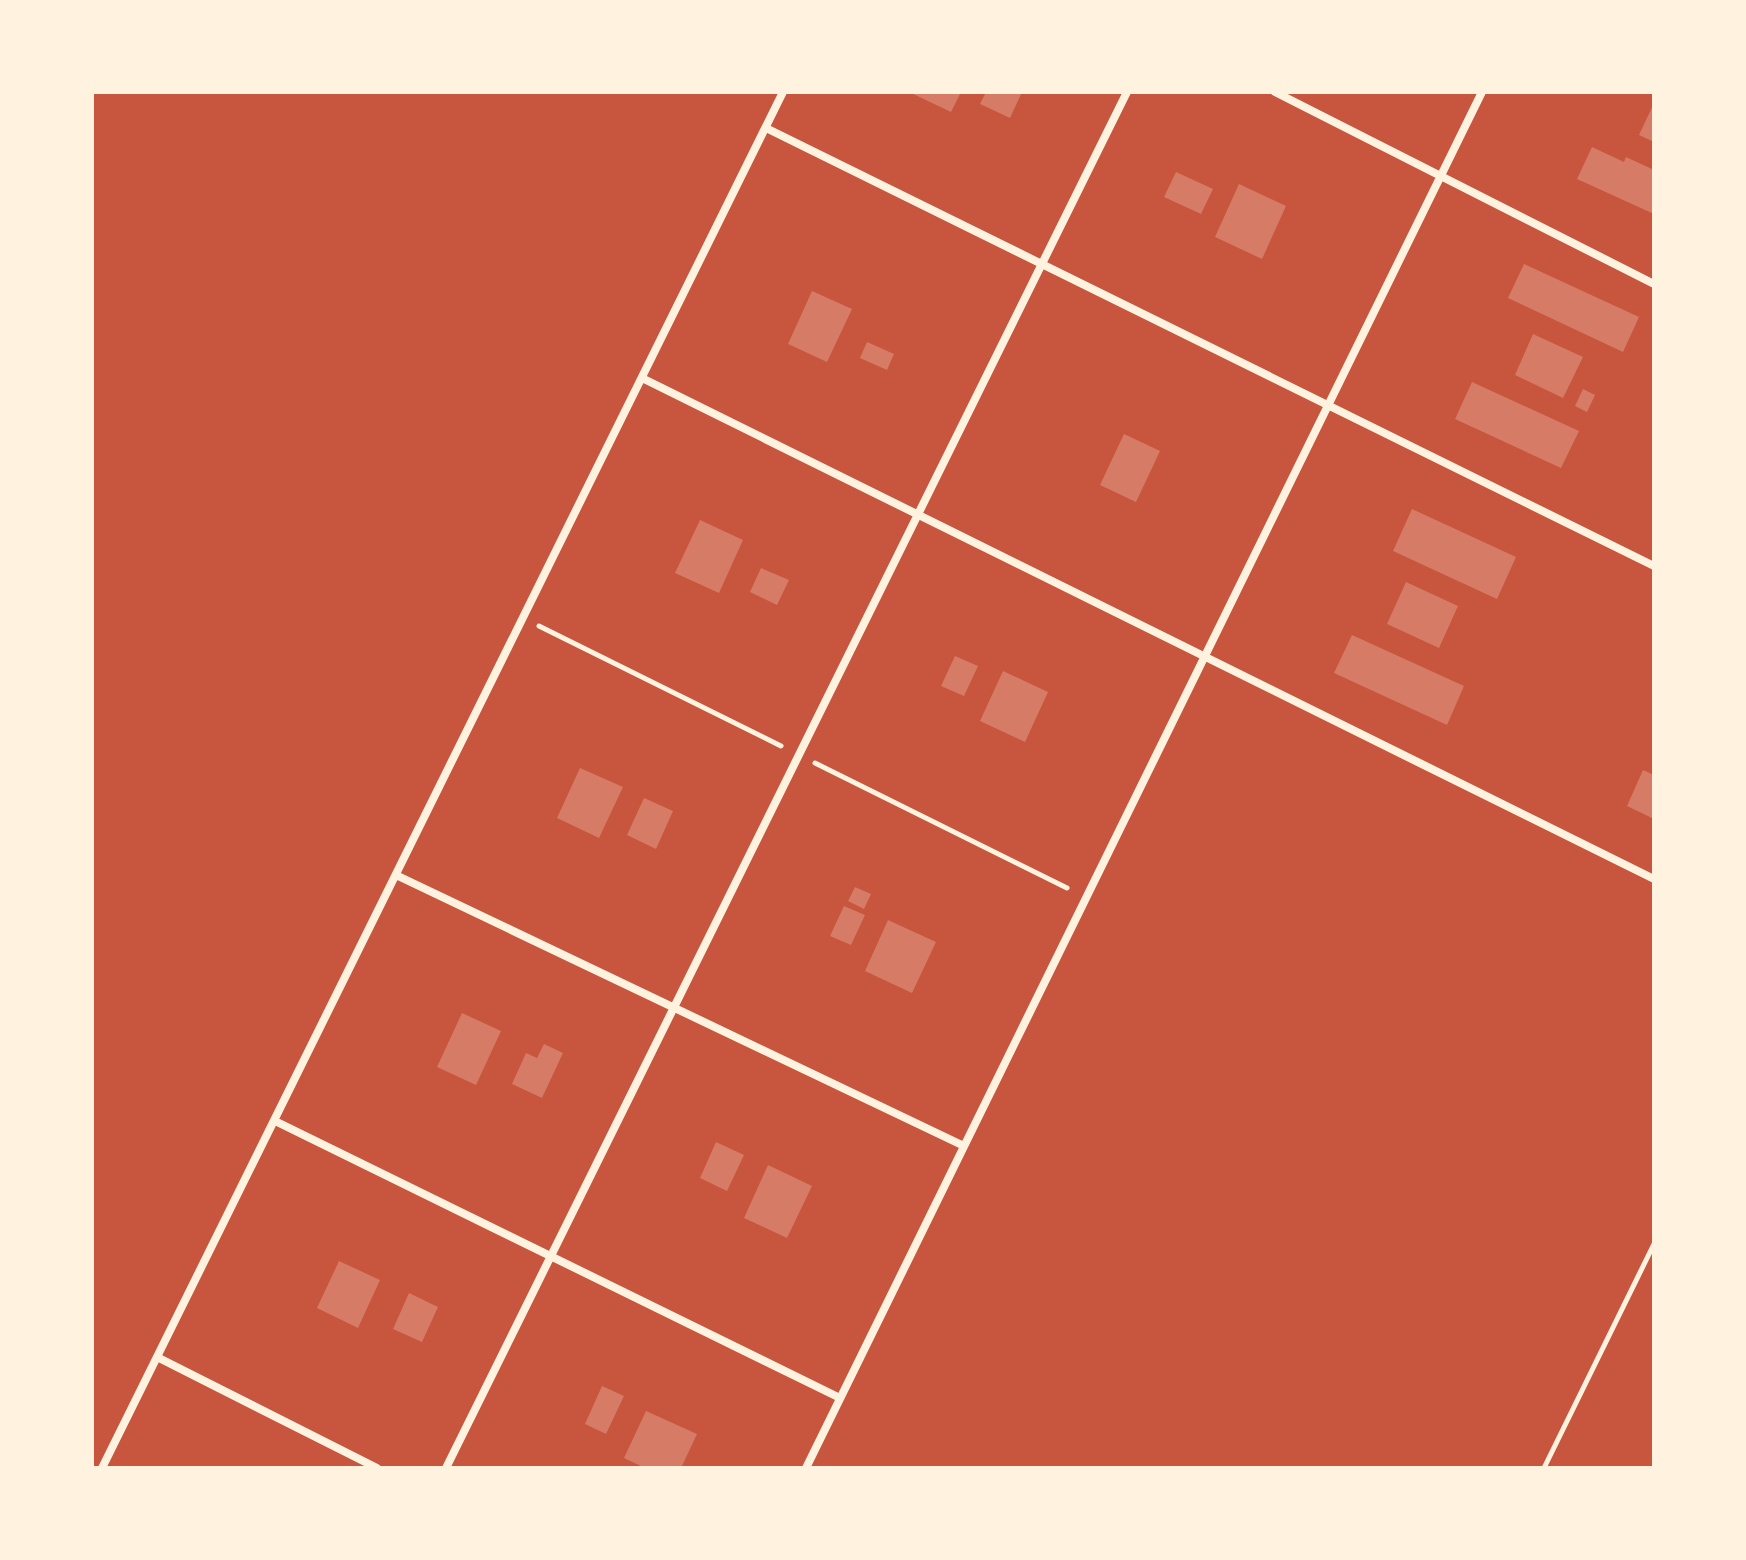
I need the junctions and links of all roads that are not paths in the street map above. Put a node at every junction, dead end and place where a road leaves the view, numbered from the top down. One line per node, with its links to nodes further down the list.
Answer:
1 (783, 92): 5 (street)
2 (1127, 92): 7 (street)
3 (1275, 92): 6 (street)
4 (1482, 92): 6 (street)
5 (766, 128): 7 (street); 9 (street)
6 (1442, 176): 8 (street); 10 (street)
7 (1041, 264): 10 (street); 11 (street)
8 (1654, 284)
9 (644, 379): 11 (street); 14 (street)
10 (1329, 406): 12 (street); 13 (street)
11 (917, 515): 13 (street); 16 (street)
12 (1654, 566)
13 (1205, 657): 15 (street); 18 (street)
14 (398, 876): 16 (street); 17 (street)
15 (1654, 879)
16 (674, 1008): 18 (street); 19 (street)
17 (275, 1121): 19 (street); 20 (street)
18 (964, 1146): 21 (street)
19 (551, 1256): 21 (street); 24 (street)
20 (157, 1357): 22 (street); 23 (street)
21 (840, 1398): 25 (street)
22 (102, 1468)
23 (377, 1468)
24 (446, 1468)
25 (806, 1468)

